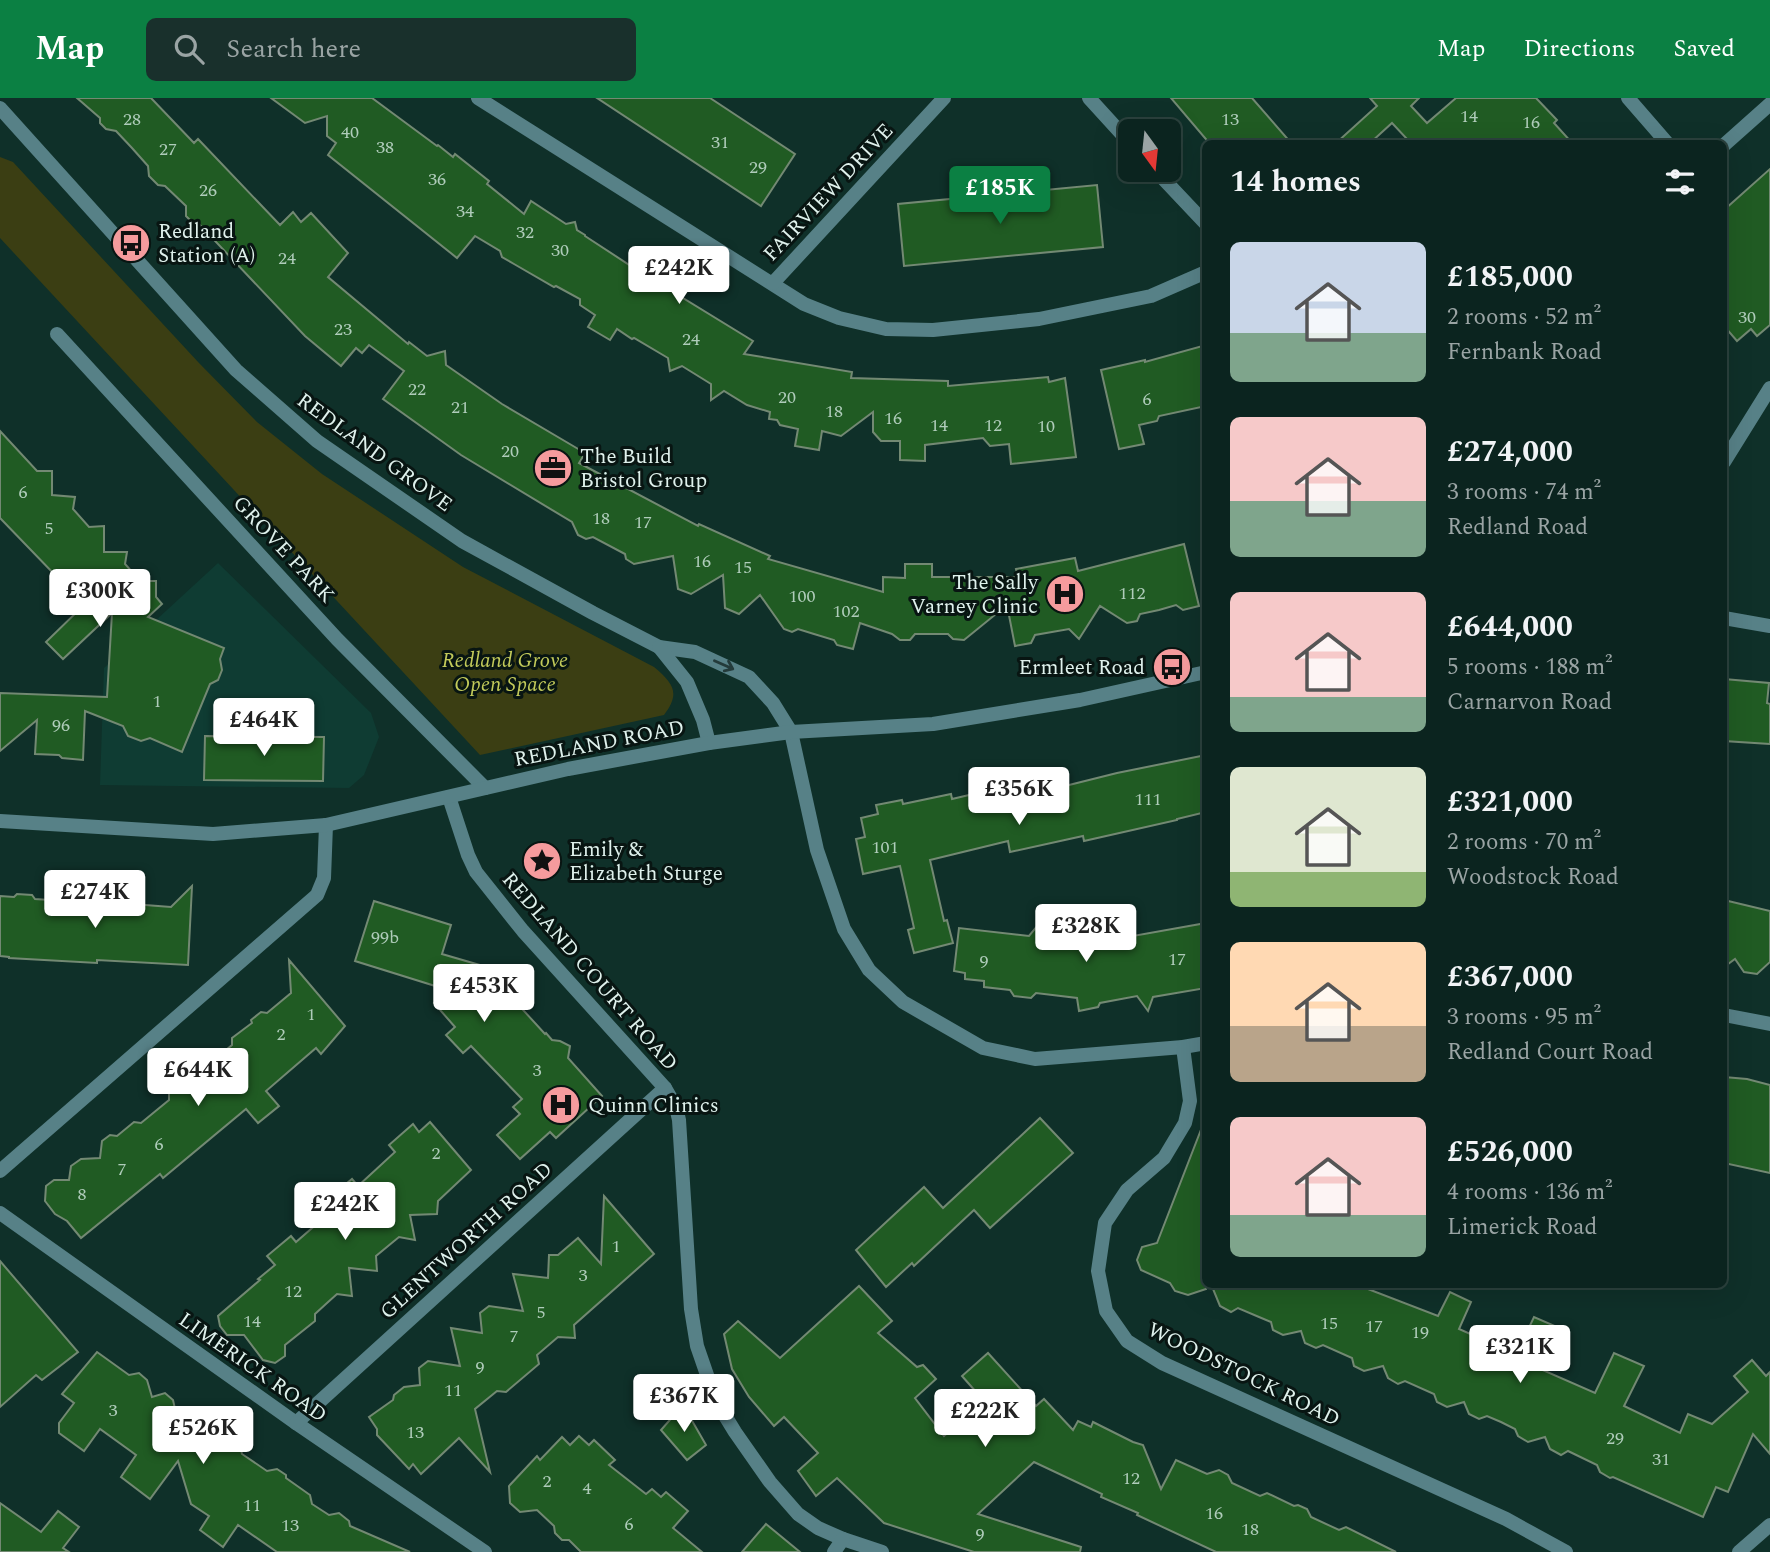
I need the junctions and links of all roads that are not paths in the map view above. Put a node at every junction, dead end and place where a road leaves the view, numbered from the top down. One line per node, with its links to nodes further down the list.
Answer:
1 (478, 98): 13 (street)
2 (944, 98): 13 (street, FAIRVIEW DRIVE)
3 (1089, 98): 7 (street)
4 (1628, 98): 8 (street)
5 (1770, 104): 9 (street)
6 (0, 108): 19 (street, REDLAND GROVE)
7 (1118, 130)
8 (1665, 140)
9 (1727, 142)
10 (1167, 182): 11 (street)
11 (1202, 220)
12 (1202, 274): 13 (street)
13 (773, 283)
14 (57, 334): 23 (street, GROVE PARK)
15 (1770, 388): 16 (street)
16 (1727, 453)
17 (1727, 619): 18 (street)
18 (1770, 626)
19 (659, 647): 21 (street, REDLAND GROVE, one-way to 21); 22 (street, REDLAND GROVE)
20 (1202, 673): 21 (street, REDLAND ROAD)
21 (791, 732): 22 (street, REDLAND ROAD); 30 (street, REDLAND GROVE)
22 (709, 743): 23 (street, REDLAND ROAD)
23 (485, 788): 24 (street, REDLAND ROAD)
24 (449, 797): 26 (street, REDLAND ROAD); 31 (street, REDLAND COURT ROAD)
25 (0, 821): 26 (street, REDLAND ROAD)
26 (327, 825): 32 (street)
27 (1727, 1017): 28 (street)
28 (1770, 1024)
29 (1202, 1044): 30 (street, REDLAND GROVE)
30 (1183, 1047): 40 (street, WOODSTOCK ROAD)
31 (665, 1088): 34 (street, GLENTWORTH ROAD); 36 (street, REDLAND COURT ROAD)
32 (0, 1171)
33 (0, 1213): 34 (street, LIMERICK ROAD)
34 (296, 1423): 37 (street, LIMERICK ROAD)
35 (1770, 1525): 41 (street)
36 (843, 1539): 38 (street); 39 (street, REDLAND COURT ROAD)
37 (485, 1552)
38 (834, 1552)
39 (882, 1552)
40 (1566, 1552)
41 (1739, 1552)

